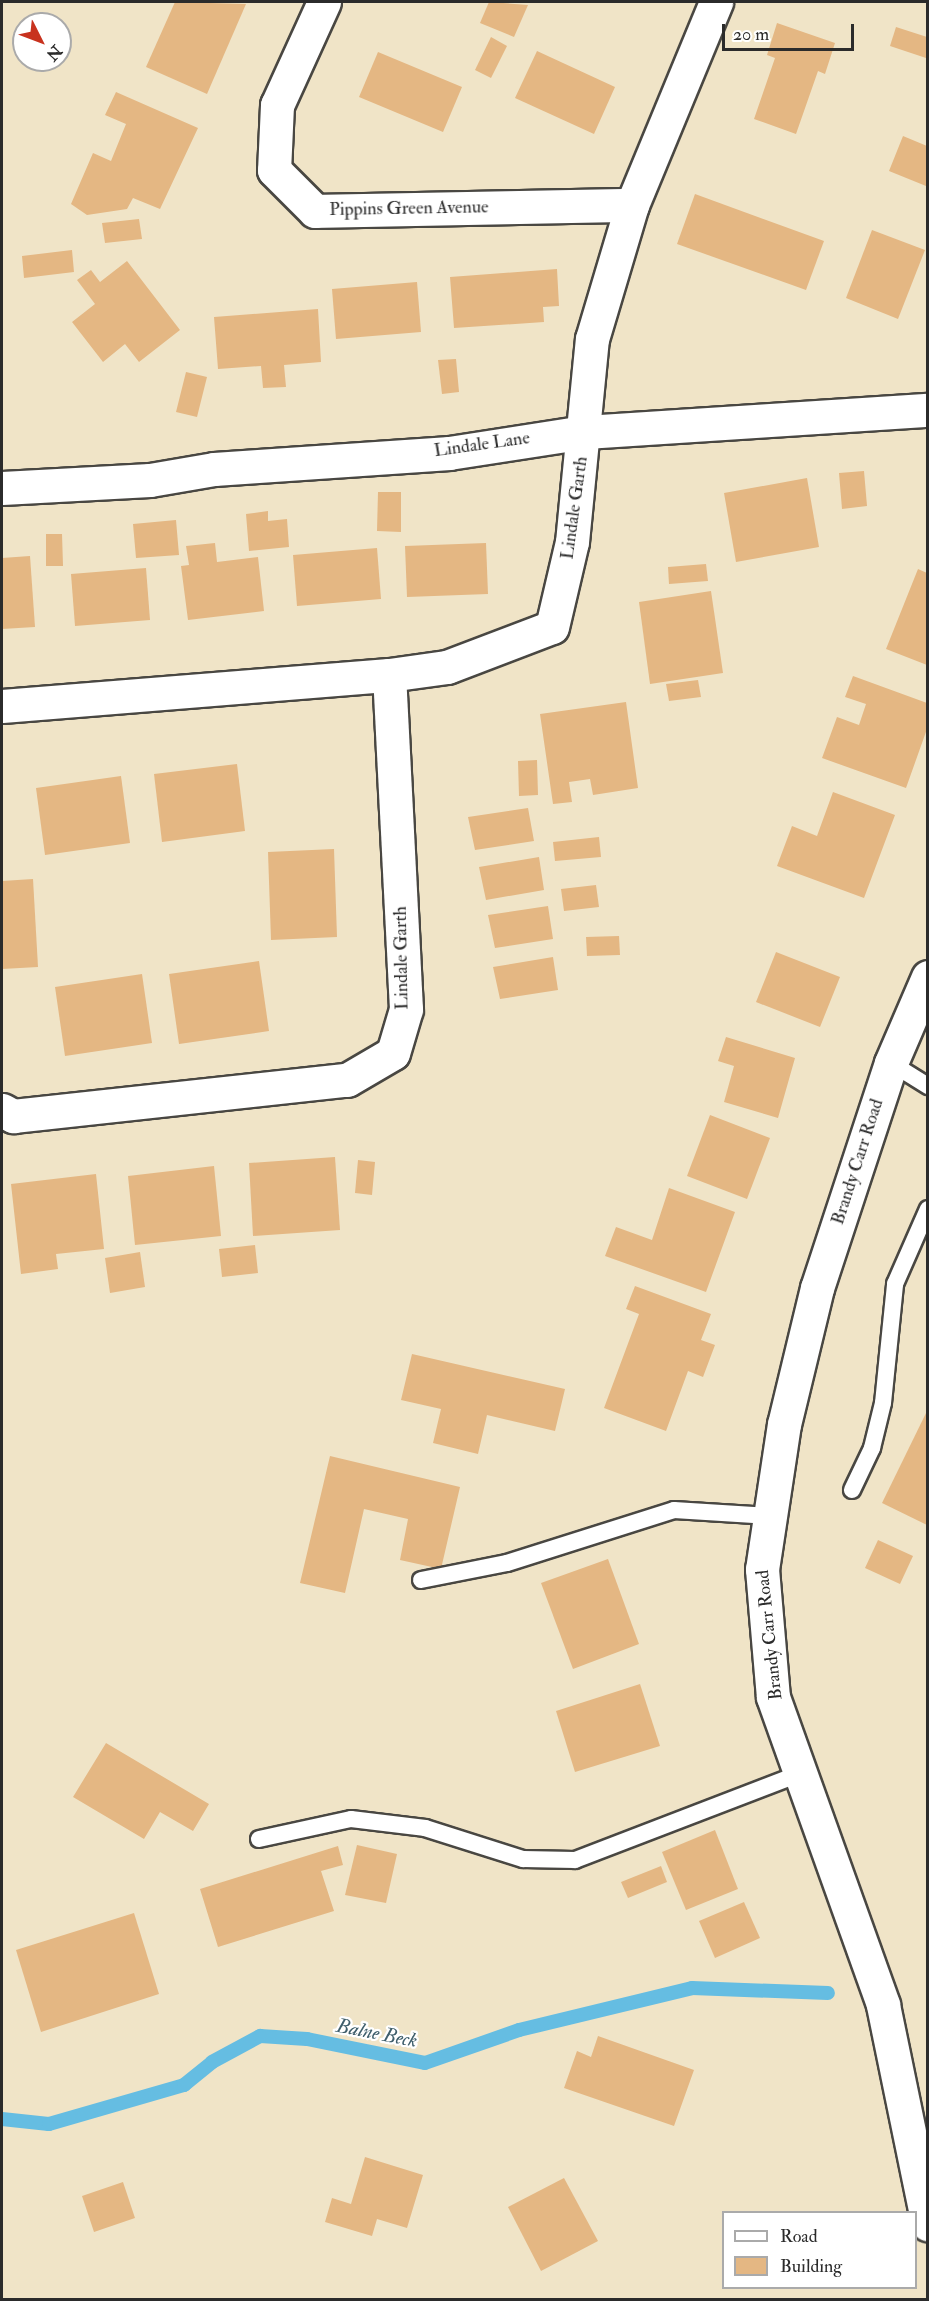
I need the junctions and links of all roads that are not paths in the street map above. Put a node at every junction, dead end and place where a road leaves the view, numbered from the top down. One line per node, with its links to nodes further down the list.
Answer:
1 (324, 2): 3 (street, Pippins Green Avenue)
2 (716, 2): 3 (street)
3 (632, 205): 5 (street)
4 (927, 410): 5 (street, Lindale Lane)
5 (585, 432): 6 (street, Lindale Lane); 7 (street, Lindale Garth)
6 (2, 488)
7 (389, 675): 8 (street, Lindale Garth); 12 (street, Lindale Garth)
8 (2, 706)
9 (927, 977): 10 (street, Brandy Carr Road)
10 (891, 1063): 11 (lane); 15 (street, Brandy Carr Road)
11 (927, 1086)
12 (2, 1110)
13 (927, 1209): 14 (lane)
14 (852, 1490)
15 (770, 1516): 16 (lane); 17 (street, Brandy Carr Road)
16 (421, 1580)
17 (802, 1773): 18 (lane); 19 (street, Brandy Carr Road)
18 (259, 1839)
19 (927, 2224)

